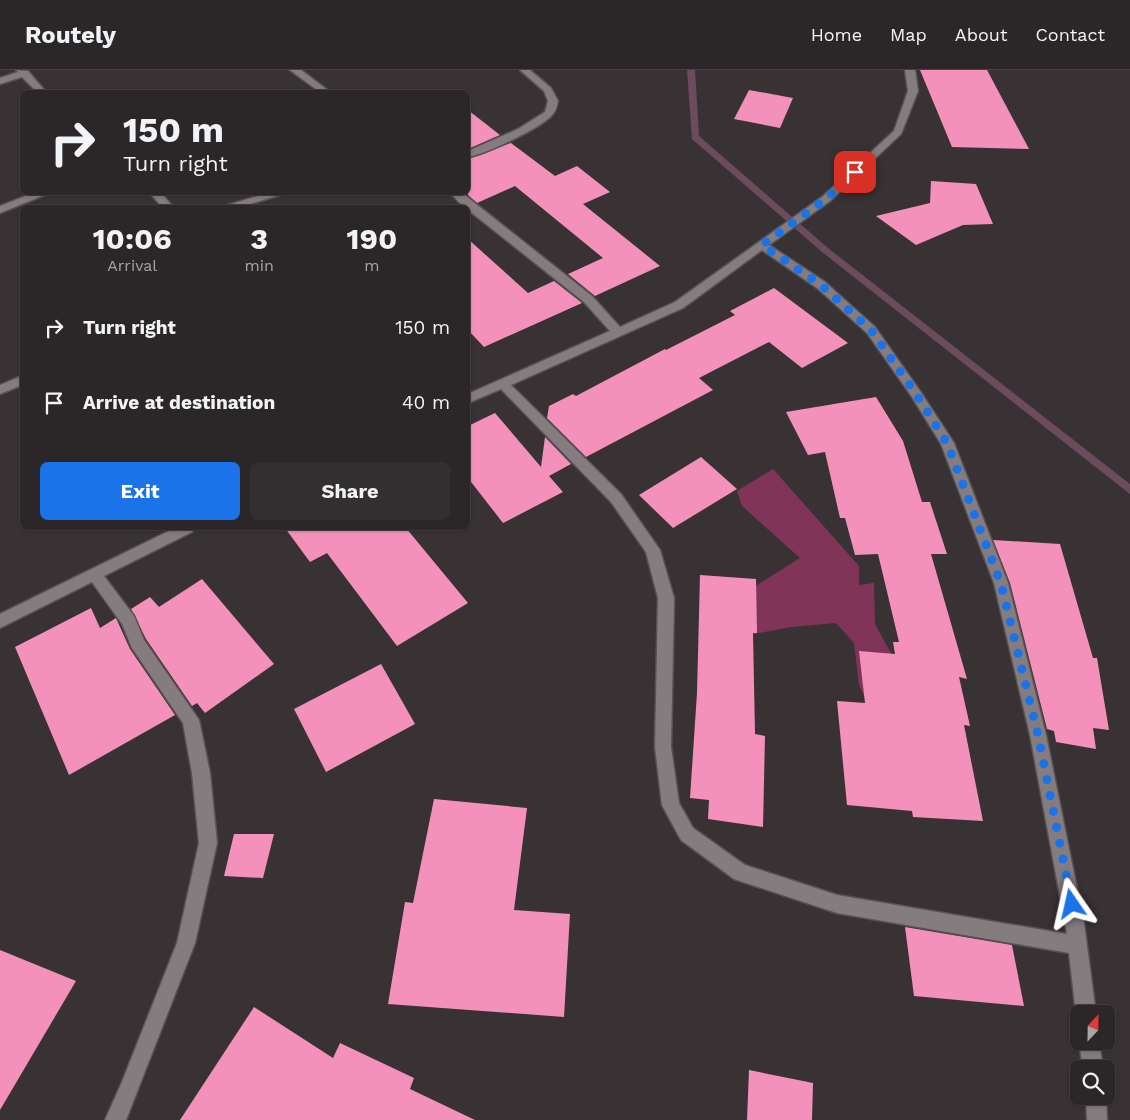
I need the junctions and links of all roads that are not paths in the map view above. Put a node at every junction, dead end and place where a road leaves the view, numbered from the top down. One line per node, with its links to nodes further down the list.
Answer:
1 (294, 70): 7 (street)
2 (526, 70): 8 (street)
3 (910, 70): 18 (street)
4 (23, 71): 5 (street); 6 (street)
5 (0, 81)
6 (40, 90)
7 (321, 90)
8 (470, 153)
9 (39, 195): 17 (street)
10 (157, 195): 13 (street)
11 (273, 195): 14 (street)
12 (457, 195): 15 (street)
13 (166, 205)
14 (235, 205)
15 (467, 205)
16 (470, 207): 19 (street)
17 (0, 210)
18 (762, 245): 19 (street); 27 (street)
19 (618, 332): 21 (street)
20 (20, 381): 22 (street)
21 (502, 383): 23 (street); 27 (street)
22 (0, 390)
23 (470, 398)
24 (183, 530): 25 (street)
25 (95, 575): 26 (street); 30 (street)
26 (0, 621)
27 (1077, 945): 28 (street)
28 (1085, 1005)
29 (1096, 1105): 31 (street)
30 (115, 1120)
31 (1097, 1120)

